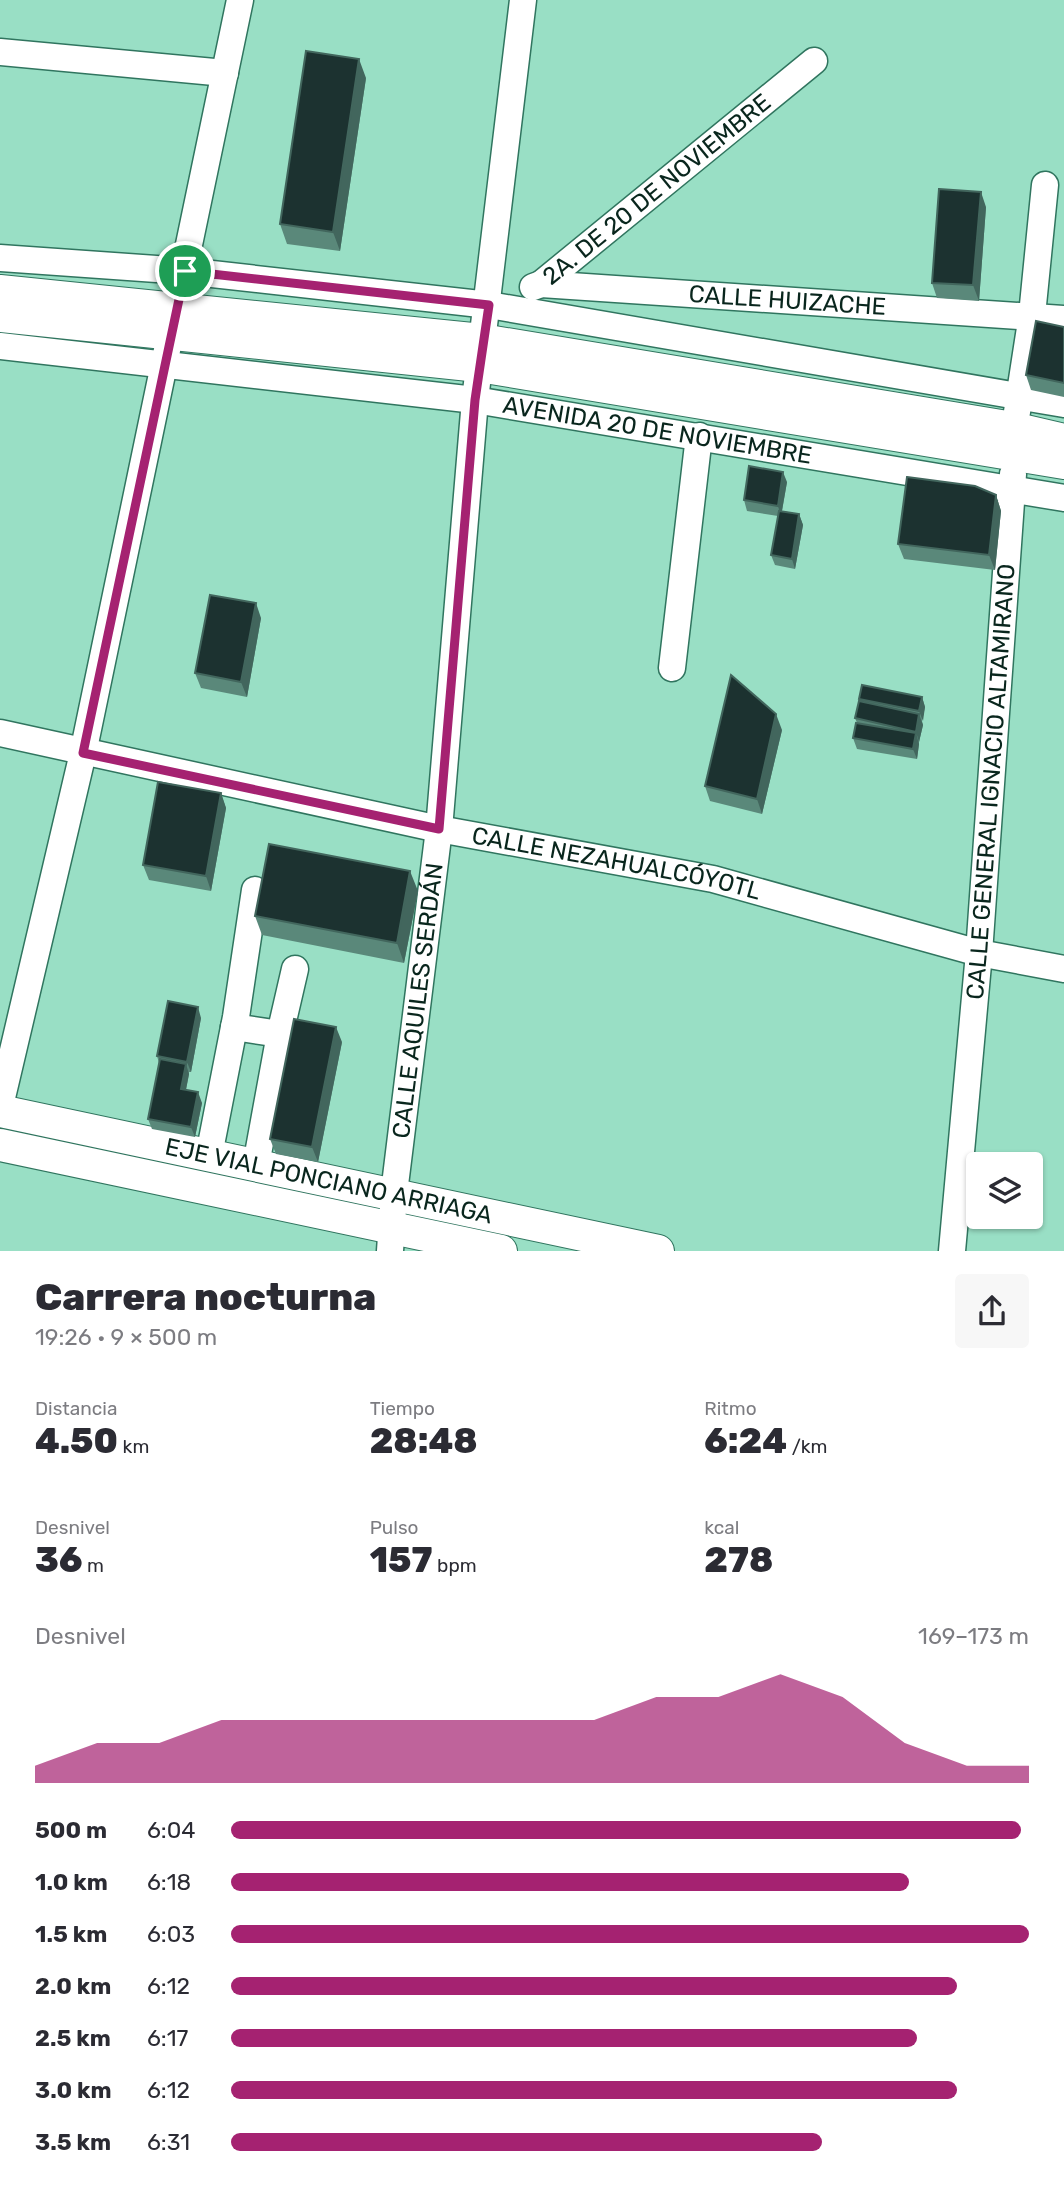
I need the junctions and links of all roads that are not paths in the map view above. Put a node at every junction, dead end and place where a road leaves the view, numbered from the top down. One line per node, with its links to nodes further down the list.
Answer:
1 (240, 0): 5 (street)
2 (523, 0): 11 (street, CALLE AQUILES SERDÁN)
3 (0, 52): 5 (street)
4 (814, 61): 9 (street, 2A. DE 20 DE NOVIEMBRE)
5 (225, 73): 8 (street)
6 (1045, 185): 12 (street, CALLE GENERAL IGNACIO ALTAMIRANO)
7 (0, 258): 8 (street)
8 (185, 271): 11 (street); 15 (street)
9 (541, 284): 11 (street, 2A. DE 20 DE NOVIEMBRE); 12 (street, CALLE HUIZACHE)
10 (0, 291): 15 (main road)
11 (489, 305): 17 (street, CALLE AQUILES SERDÁN); 19 (street)
12 (1032, 315): 14 (street, CALLE HUIZACHE); 19 (street, CALLE GENERAL IGNACIO ALTAMIRANO)
13 (0, 316): 15 (main road)
14 (1064, 319)
15 (173, 320): 17 (main road); 18 (street)
16 (0, 346): 18 (street, AVENIDA 20 DE NOVIEMBRE)
17 (481, 353): 20 (street, CALLE AQUILES SERDÁN); 24 (main road)
18 (164, 365): 20 (street, AVENIDA 20 DE NOVIEMBRE); 30 (street)
19 (1020, 396): 21 (street); 24 (street, CALLE GENERAL IGNACIO ALTAMIRANO)
20 (475, 400): 22 (street, AVENIDA 20 DE NOVIEMBRE); 31 (street, CALLE AQUILES SERDÁN)
21 (1064, 404)
22 (699, 436): 26 (street, AVENIDA 20 DE NOVIEMBRE); 28 (street)
23 (1064, 440): 24 (main road)
24 (1013, 441): 25 (main road); 26 (street, CALLE GENERAL IGNACIO ALTAMIRANO)
25 (1064, 463)
26 (1012, 490): 27 (street, AVENIDA 20 DE NOVIEMBRE); 33 (street, CALLE GENERAL IGNACIO ALTAMIRANO)
27 (1064, 498)
28 (672, 668)
29 (0, 733): 30 (street, CALLE NEZAHUALCÓYOTL)
30 (83, 753): 31 (street, CALLE NEZAHUALCÓYOTL); 38 (street)
31 (439, 829): 33 (street, CALLE NEZAHUALCÓYOTL); 42 (street, CALLE AQUILES SERDÁN)
32 (255, 890): 36 (street)
33 (979, 953): 35 (street, CALLE NEZAHUALCÓYOTL); 46 (street, CALLE GENERAL IGNACIO ALTAMIRANO)
34 (295, 969): 37 (street)
35 (1064, 969)
36 (234, 1027): 37 (street); 40 (street)
37 (280, 1034): 41 (street)
38 (0, 1108): 40 (main road, EJE VIAL PONCIANO ARRIAGA)
39 (0, 1145): 43 (main road, EJE VIAL PONCIANO ARRIAGA)
40 (209, 1155): 41 (main road, EJE VIAL PONCIANO ARRIAGA)
41 (256, 1164): 42 (main road, EJE VIAL PONCIANO ARRIAGA)
42 (394, 1193): 43 (street, CALLE AQUILES SERDÁN); 45 (main road, EJE VIAL PONCIANO ARRIAGA)
43 (391, 1238): 44 (main road, EJE VIAL PONCIANO ARRIAGA)
44 (501, 1251)
45 (658, 1251)
46 (952, 1251)

